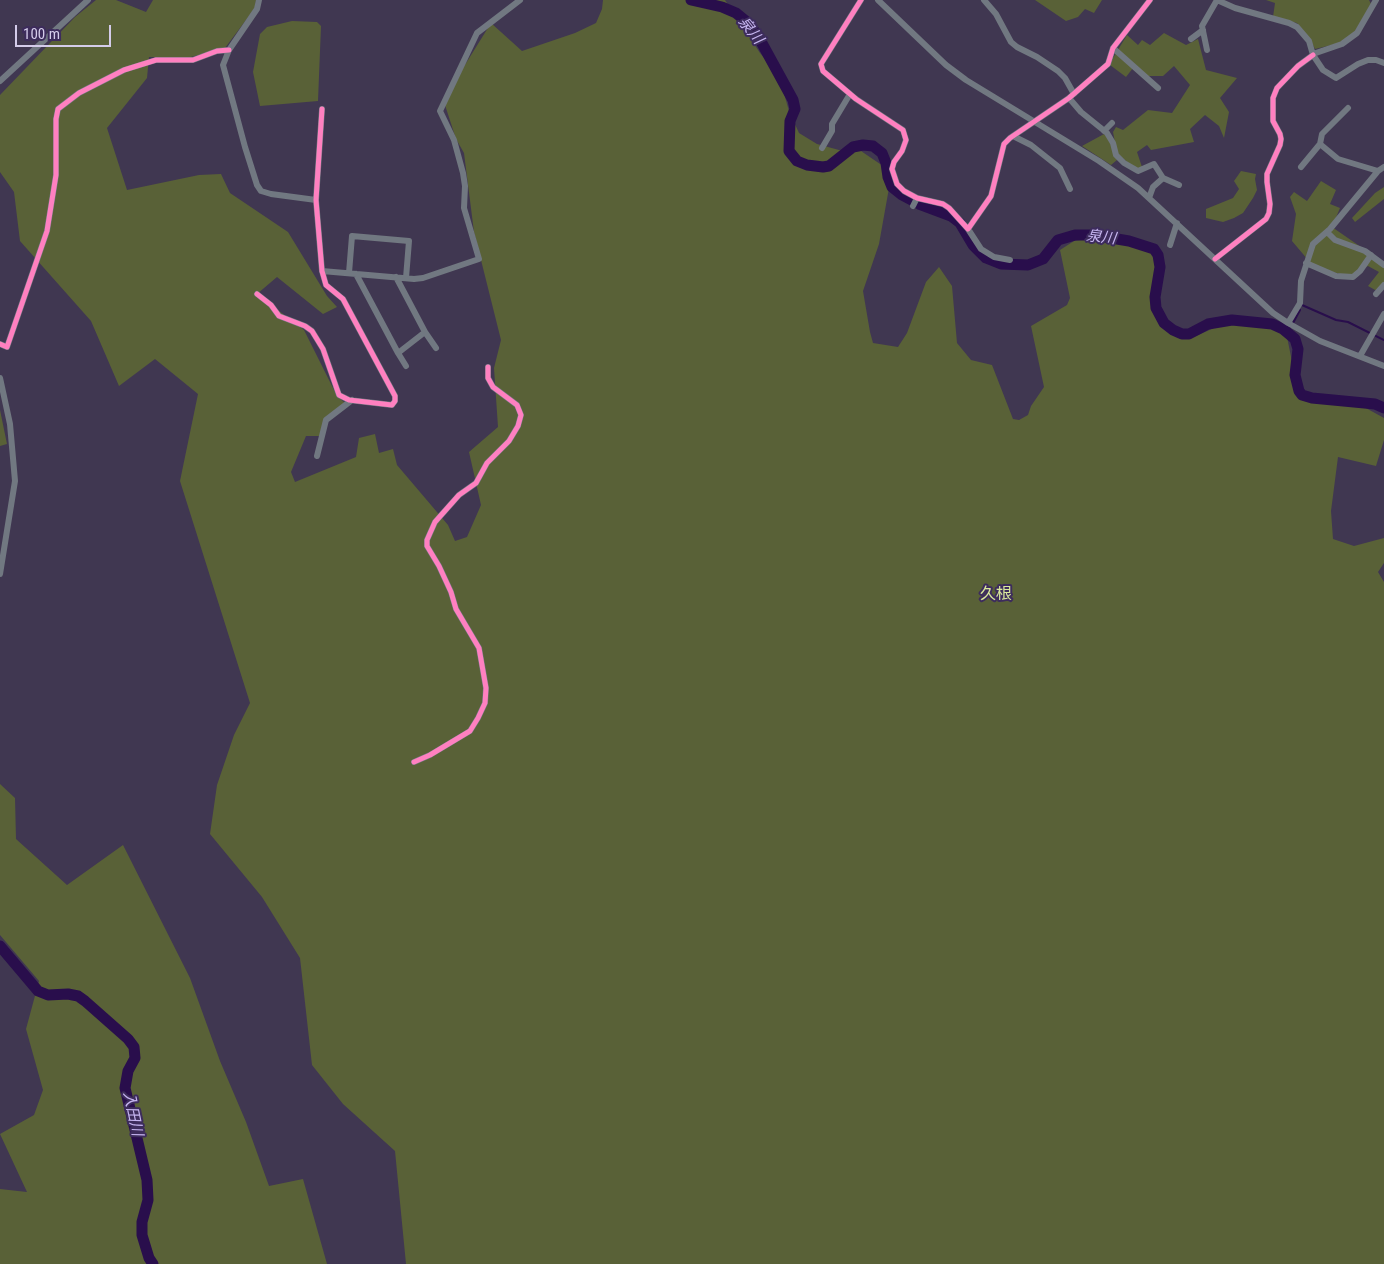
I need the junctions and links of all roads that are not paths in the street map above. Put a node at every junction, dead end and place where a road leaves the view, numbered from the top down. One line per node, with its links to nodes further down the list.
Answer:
1 (88, 0): 17 (street)
2 (259, 0): 13 (street)
3 (520, 0): 51 (street)
4 (861, 0): 19 (street)
5 (878, 0): 23 (street)
6 (984, 0): 20 (street)
7 (1150, 0): 12 (street)
8 (1217, 0): 10 (street); 15 (street)
9 (1376, 0): 15 (street)
10 (1203, 30): 11 (street); 14 (street)
11 (1191, 39)
12 (1113, 48): 18 (street); 20 (street)
13 (229, 50): 37 (street); 58 (street)
14 (1207, 50)
15 (1313, 54): 16 (street); 44 (street)
16 (1384, 64)
17 (0, 81)
18 (1158, 88)
19 (850, 94): 28 (street); 35 (street)
20 (1072, 96): 23 (street); 25 (street)
21 (1348, 108): 27 (street)
22 (322, 110): 37 (street)
23 (1035, 122): 26 (street); 36 (street)
24 (1112, 123): 25 (street)
25 (1104, 131): 32 (street)
26 (1014, 136): 34 (street); 40 (street)
27 (1320, 144): 29 (street); 31 (street)
28 (822, 148)
29 (1301, 167)
30 (1384, 167): 31 (street)
31 (1378, 171): 41 (street)
32 (1164, 178): 33 (street); 36 (street)
33 (1178, 185)
34 (1070, 189)
35 (916, 198): 38 (street); 40 (street)
36 (1150, 198): 39 (street)
37 (316, 200): 48 (street)
38 (913, 206)
39 (1177, 223): 42 (street); 44 (street)
40 (968, 229): 45 (street)
41 (1326, 232): 43 (street); 46 (street)
42 (1170, 245)
43 (1371, 255): 46 (street); 47 (street)
44 (1215, 259): 56 (street)
45 (1010, 260)
46 (1306, 263): 56 (street)
47 (1384, 265)
48 (322, 271): 49 (street); 66 (street)
49 (352, 274): 50 (street); 51 (street); 60 (street)
50 (396, 277): 51 (street); 57 (street)
51 (406, 278)
52 (1384, 285): 54 (street)
53 (257, 294): 66 (street)
54 (1376, 294)
55 (1384, 314): 61 (street)
56 (1288, 323): 61 (street)
57 (425, 332): 59 (street); 60 (street)
58 (0, 344)
59 (436, 348)
60 (398, 353): 62 (street)
61 (1360, 356): 63 (street)
62 (406, 366)
63 (1384, 366)
64 (488, 367): 69 (street)
65 (0, 378): 68 (street)
66 (352, 400): 67 (street)
67 (317, 456)
68 (0, 574)
69 (414, 762)

